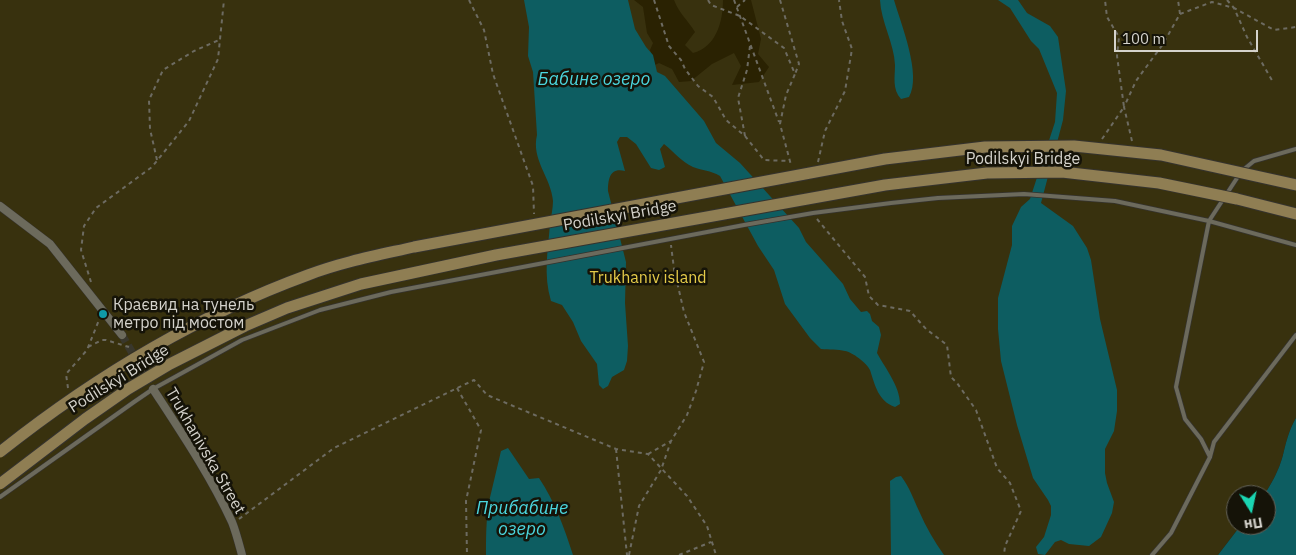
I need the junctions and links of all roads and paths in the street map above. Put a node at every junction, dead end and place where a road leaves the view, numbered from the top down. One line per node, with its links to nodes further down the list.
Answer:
1 (224, 0): 17 (path)
2 (469, 0): 34 (path)
3 (654, 0): 23 (path)
4 (708, 0): 15 (path)
5 (734, 0): 12 (path)
6 (745, 0): 12 (path)
7 (780, 0): 19 (path)
8 (839, 0): 28 (path)
9 (1105, 0): 21 (path)
10 (1178, 0): 14 (path)
11 (1227, 0): 13 (path)
12 (737, 8): 15 (path)
13 (1234, 8): 14 (path); 16 (path); 20 (path)
14 (1180, 14): 21 (path)
15 (740, 16): 18 (path); 19 (path)
16 (1296, 27)
17 (220, 39): 26 (path); 26 (path)
18 (750, 45): 22 (path); 23 (path)
19 (795, 74): 22 (path)
20 (1273, 82)
21 (1124, 107): 24 (path)
22 (780, 124): 27 (path)
23 (745, 136): 27 (path)
24 (1133, 147)
25 (1296, 148): 35 (lane)
26 (158, 160): 38 (path)
27 (788, 161): 29 (path)
28 (818, 163)
29 (792, 168)
30 (1296, 185): 47 (main road, Podilskyi Bridge, bridge)
31 (0, 206): 39 (street)
32 (813, 214): 35 (lane); 36 (lane); 60 (path)
33 (1296, 214): 51 (main road, Podilskyi Bridge, bridge)
34 (534, 215)
35 (1209, 221): 37 (lane); 49 (lane)
36 (670, 239): 44 (lane); 45 (path)
37 (1296, 245)
38 (93, 287)
39 (122, 335)
40 (1296, 335): 49 (lane)
41 (88, 347): 42 (path)
42 (129, 348)
43 (457, 388): 46 (path); 53 (path); 56 (path)
44 (153, 389): 52 (lane); 53 (street, Trukhanivska Street)
45 (671, 441): 48 (path); 50 (path)
46 (616, 449): 48 (path); 57 (path)
47 (0, 452)
48 (648, 454): 50 (path)
49 (1210, 457): 61 (lane)
50 (661, 470): 54 (path); 57 (path)
51 (0, 484)
52 (0, 497)
53 (232, 524): 55 (street, Trukhanivska Street)
54 (711, 542): 58 (path); 59 (path)
55 (242, 555)
56 (467, 555)
57 (628, 555)
58 (679, 555)
59 (716, 555)
60 (1004, 555)
61 (1152, 555)

